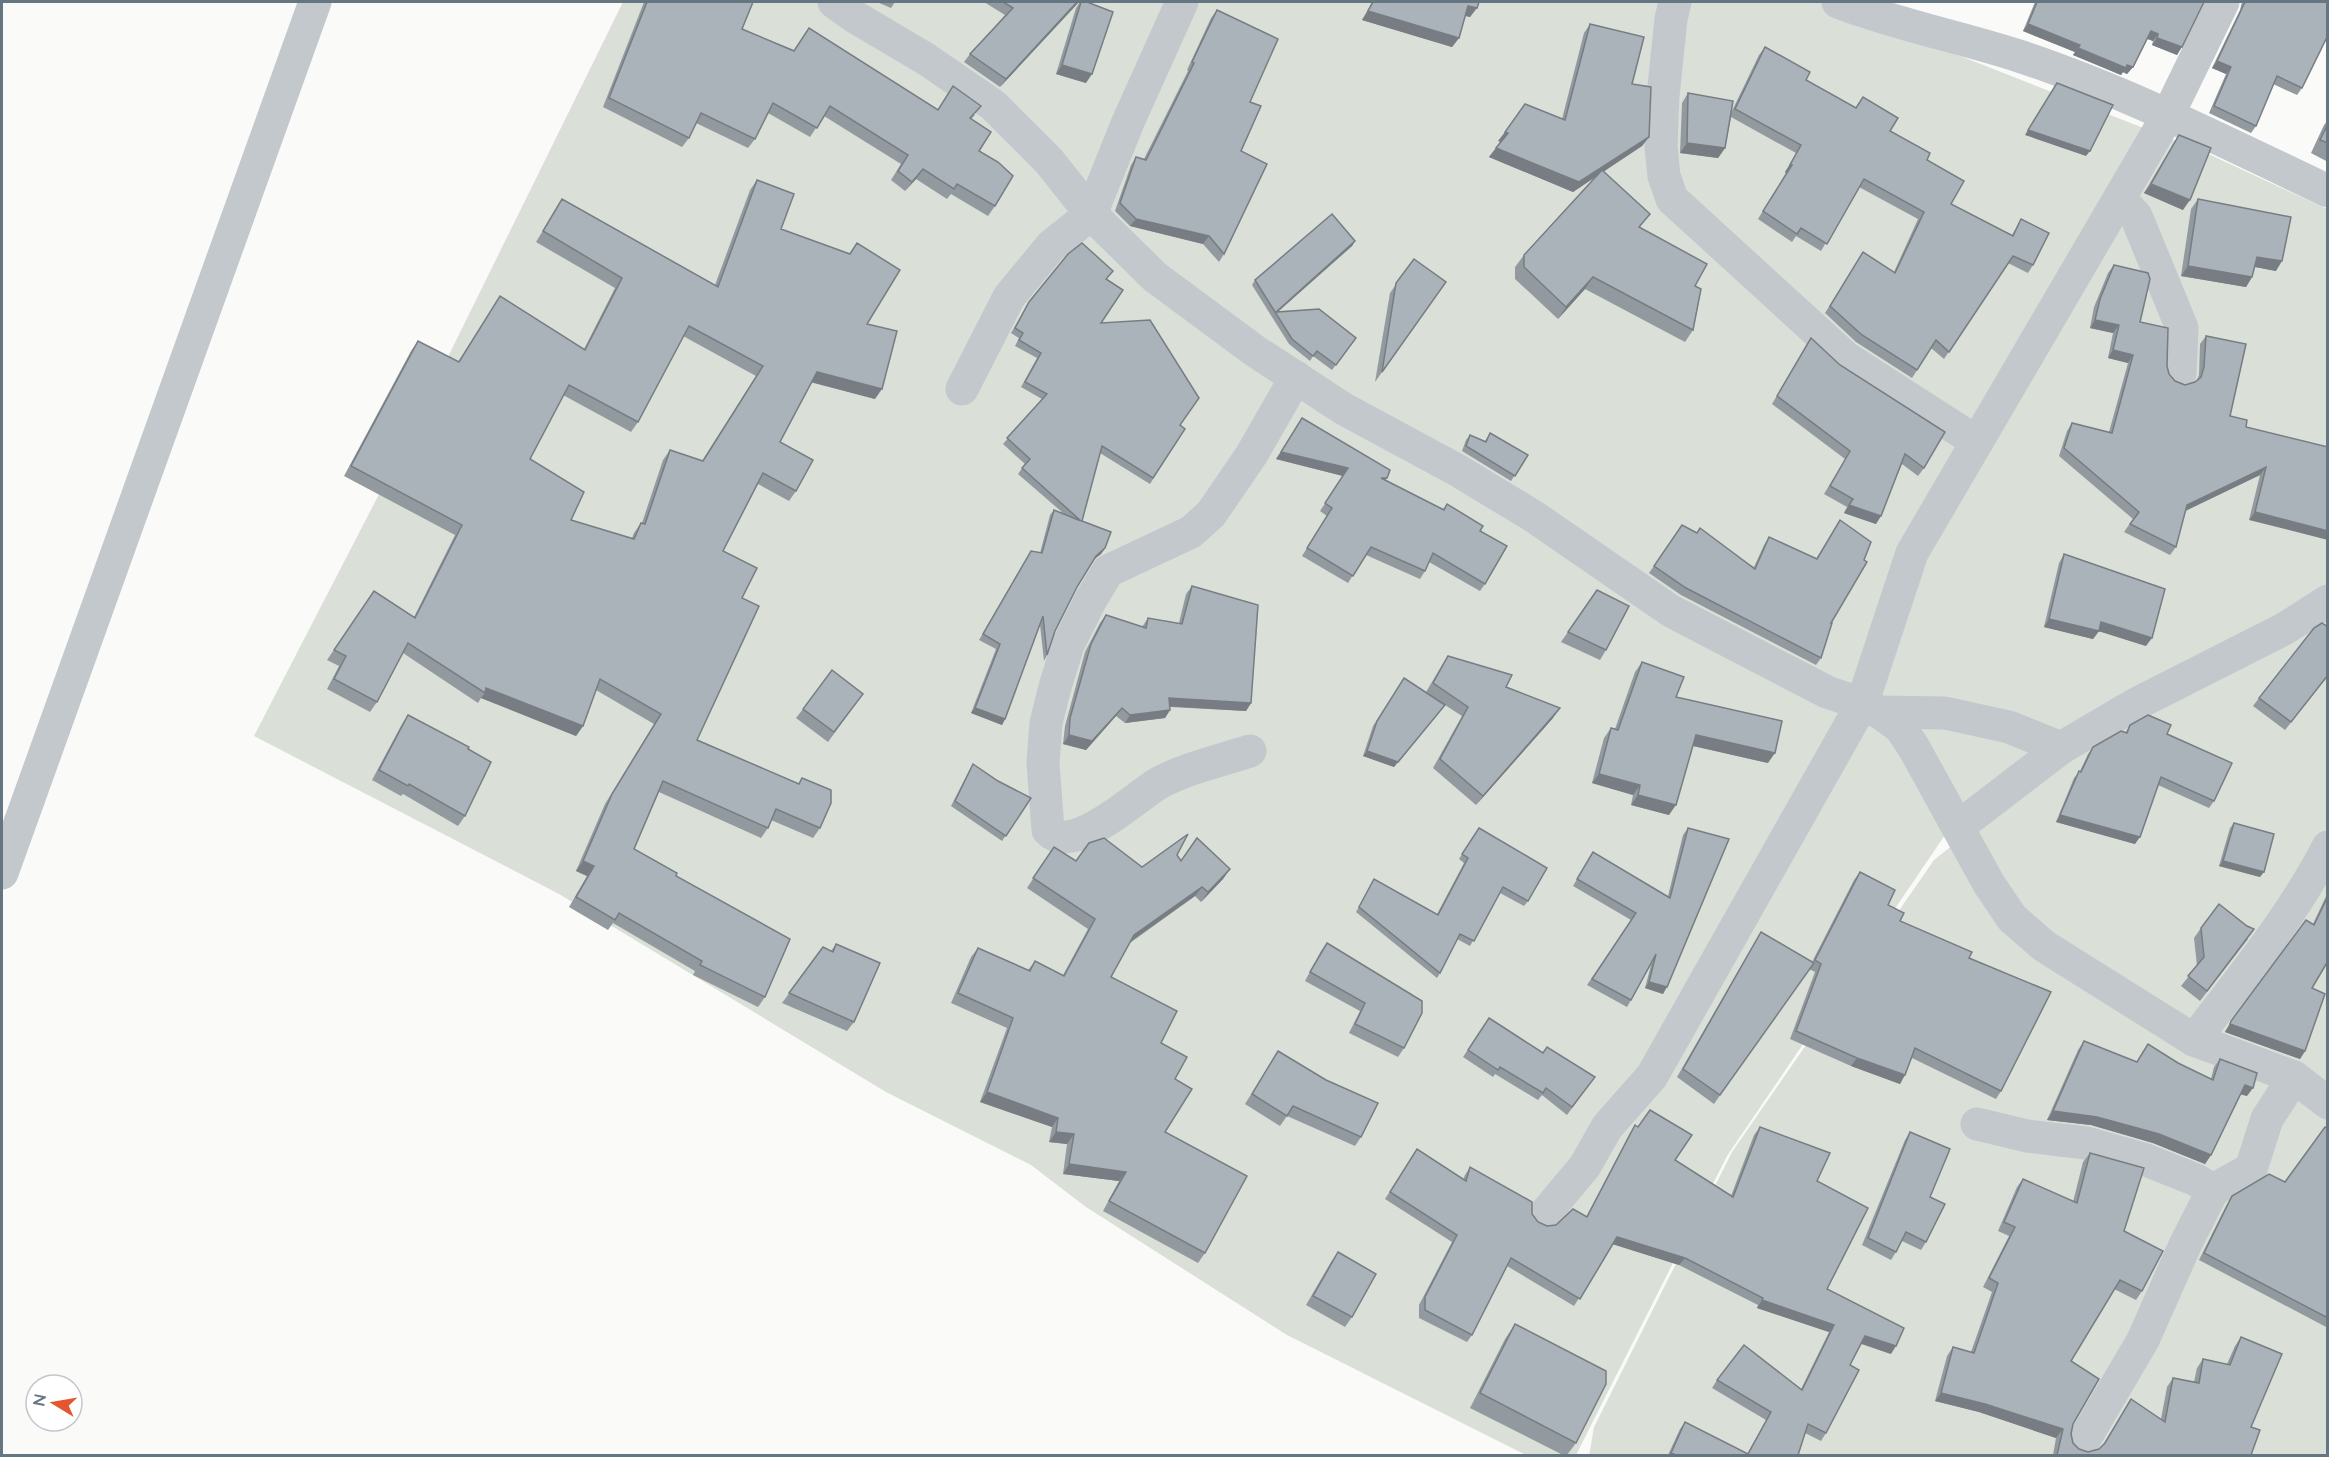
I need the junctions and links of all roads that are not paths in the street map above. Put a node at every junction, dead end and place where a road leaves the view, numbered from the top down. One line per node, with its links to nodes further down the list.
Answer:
1 (315, 2): 21 (street)
2 (834, 2): 10 (street)
3 (1182, 2): 10 (street)
4 (1675, 2): 14 (street)
5 (1838, 2): 7 (street)
6 (2223, 2): 7 (street)
7 (2168, 115): 8 (street); 9 (street)
8 (2328, 191)
9 (2120, 199): 11 (street); 14 (street)
10 (1091, 214): 12 (street); 13 (street)
11 (2180, 374)
12 (1296, 377): 16 (street); 18 (street)
13 (962, 389)
14 (1977, 442): 16 (street)
15 (2328, 601): 17 (street)
16 (1871, 708): 17 (street); 19 (street); 27 (street)
17 (2061, 748): 19 (street)
18 (1250, 750)
19 (1958, 827): 22 (street)
20 (2328, 847): 22 (street)
21 (2, 873)
22 (2194, 1040): 23 (street)
23 (2294, 1077): 24 (street); 26 (street)
24 (2328, 1103)
25 (1977, 1124): 26 (street)
26 (2213, 1190): 28 (street)
27 (1544, 1215)
28 (2083, 1442)

